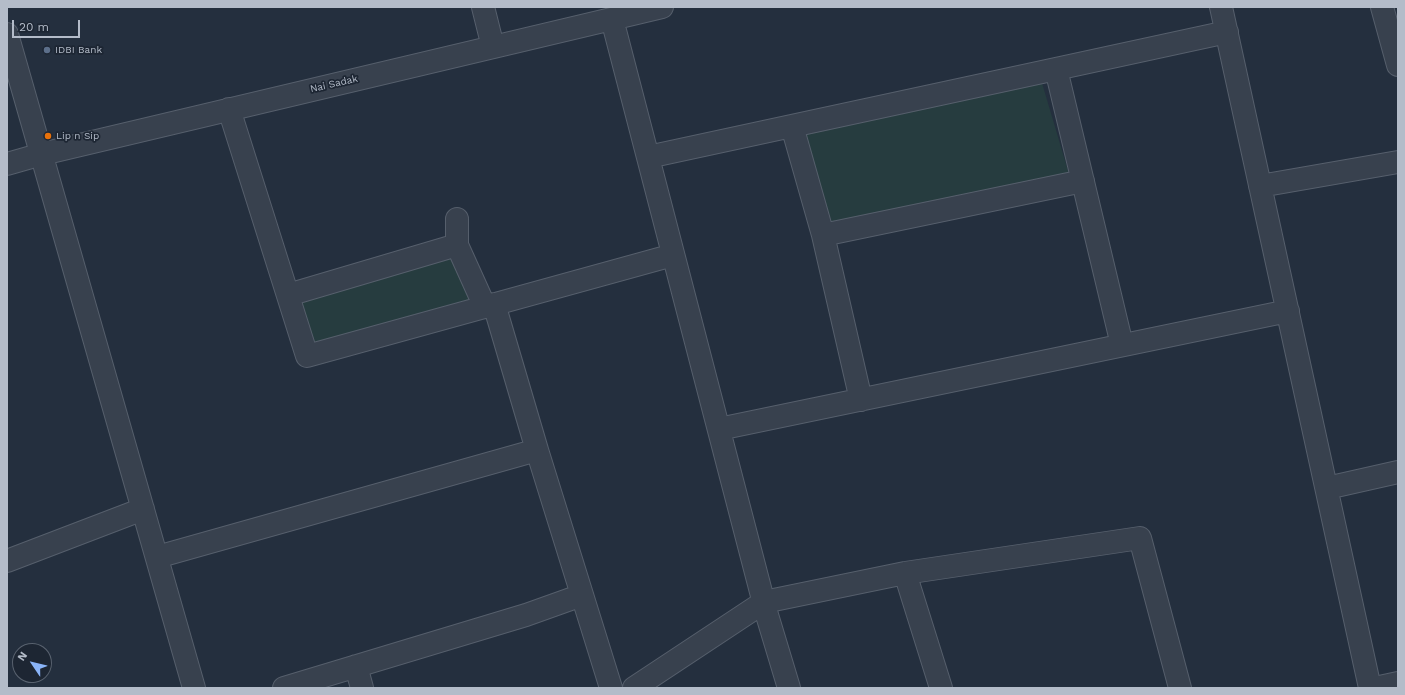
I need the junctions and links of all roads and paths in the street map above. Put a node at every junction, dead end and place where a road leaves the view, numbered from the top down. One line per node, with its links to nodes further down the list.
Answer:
1 (483, 7): 8 (street)
2 (662, 7): 5 (street, Nai Sadak)
3 (1221, 7): 6 (street)
4 (1388, 12): 9 (street)
5 (612, 19): 8 (street, Nai Sadak); 14 (street)
6 (1227, 32): 10 (street); 18 (street)
7 (7, 34): 13 (street)
8 (493, 47): 11 (street, Nai Sadak)
9 (1398, 65)
10 (1056, 69): 12 (street); 17 (street)
11 (229, 109): 13 (street, Nai Sadak); 23 (street)
12 (792, 126): 14 (street); 20 (street)
13 (42, 154): 16 (street, Nai Sadak); 32 (street)
14 (648, 157): 22 (street)
15 (1398, 162): 18 (street)
16 (7, 164)
17 (1083, 181): 20 (street); 26 (street)
18 (1260, 186): 25 (street)
19 (457, 219): 21 (street)
20 (823, 235): 27 (street)
21 (457, 246): 23 (street); 24 (street)
22 (673, 254): 24 (street); 28 (street)
23 (288, 295): 24 (street)
24 (489, 305): 29 (street)
25 (1288, 311): 26 (street); 31 (street)
26 (1122, 346): 27 (street)
27 (861, 400): 28 (street)
28 (719, 429): 37 (street)
29 (537, 450): 33 (street); 36 (street)
30 (1398, 472): 31 (street)
31 (1326, 488): 48 (street)
32 (143, 509): 33 (street); 34 (street)
33 (156, 557): 40 (street)
34 (7, 561)
35 (905, 573): 37 (street); 46 (street); 47 (street)
36 (582, 595): 38 (street); 43 (street)
37 (764, 602): 44 (street); 45 (street)
38 (356, 666): 41 (street); 42 (street)
39 (1398, 683): 49 (street)
40 (194, 688)
41 (284, 688)
42 (362, 688)
43 (611, 688)
44 (634, 688)
45 (789, 688)
46 (941, 688)
47 (1180, 688)
48 (1370, 688)
49 (1375, 688)

